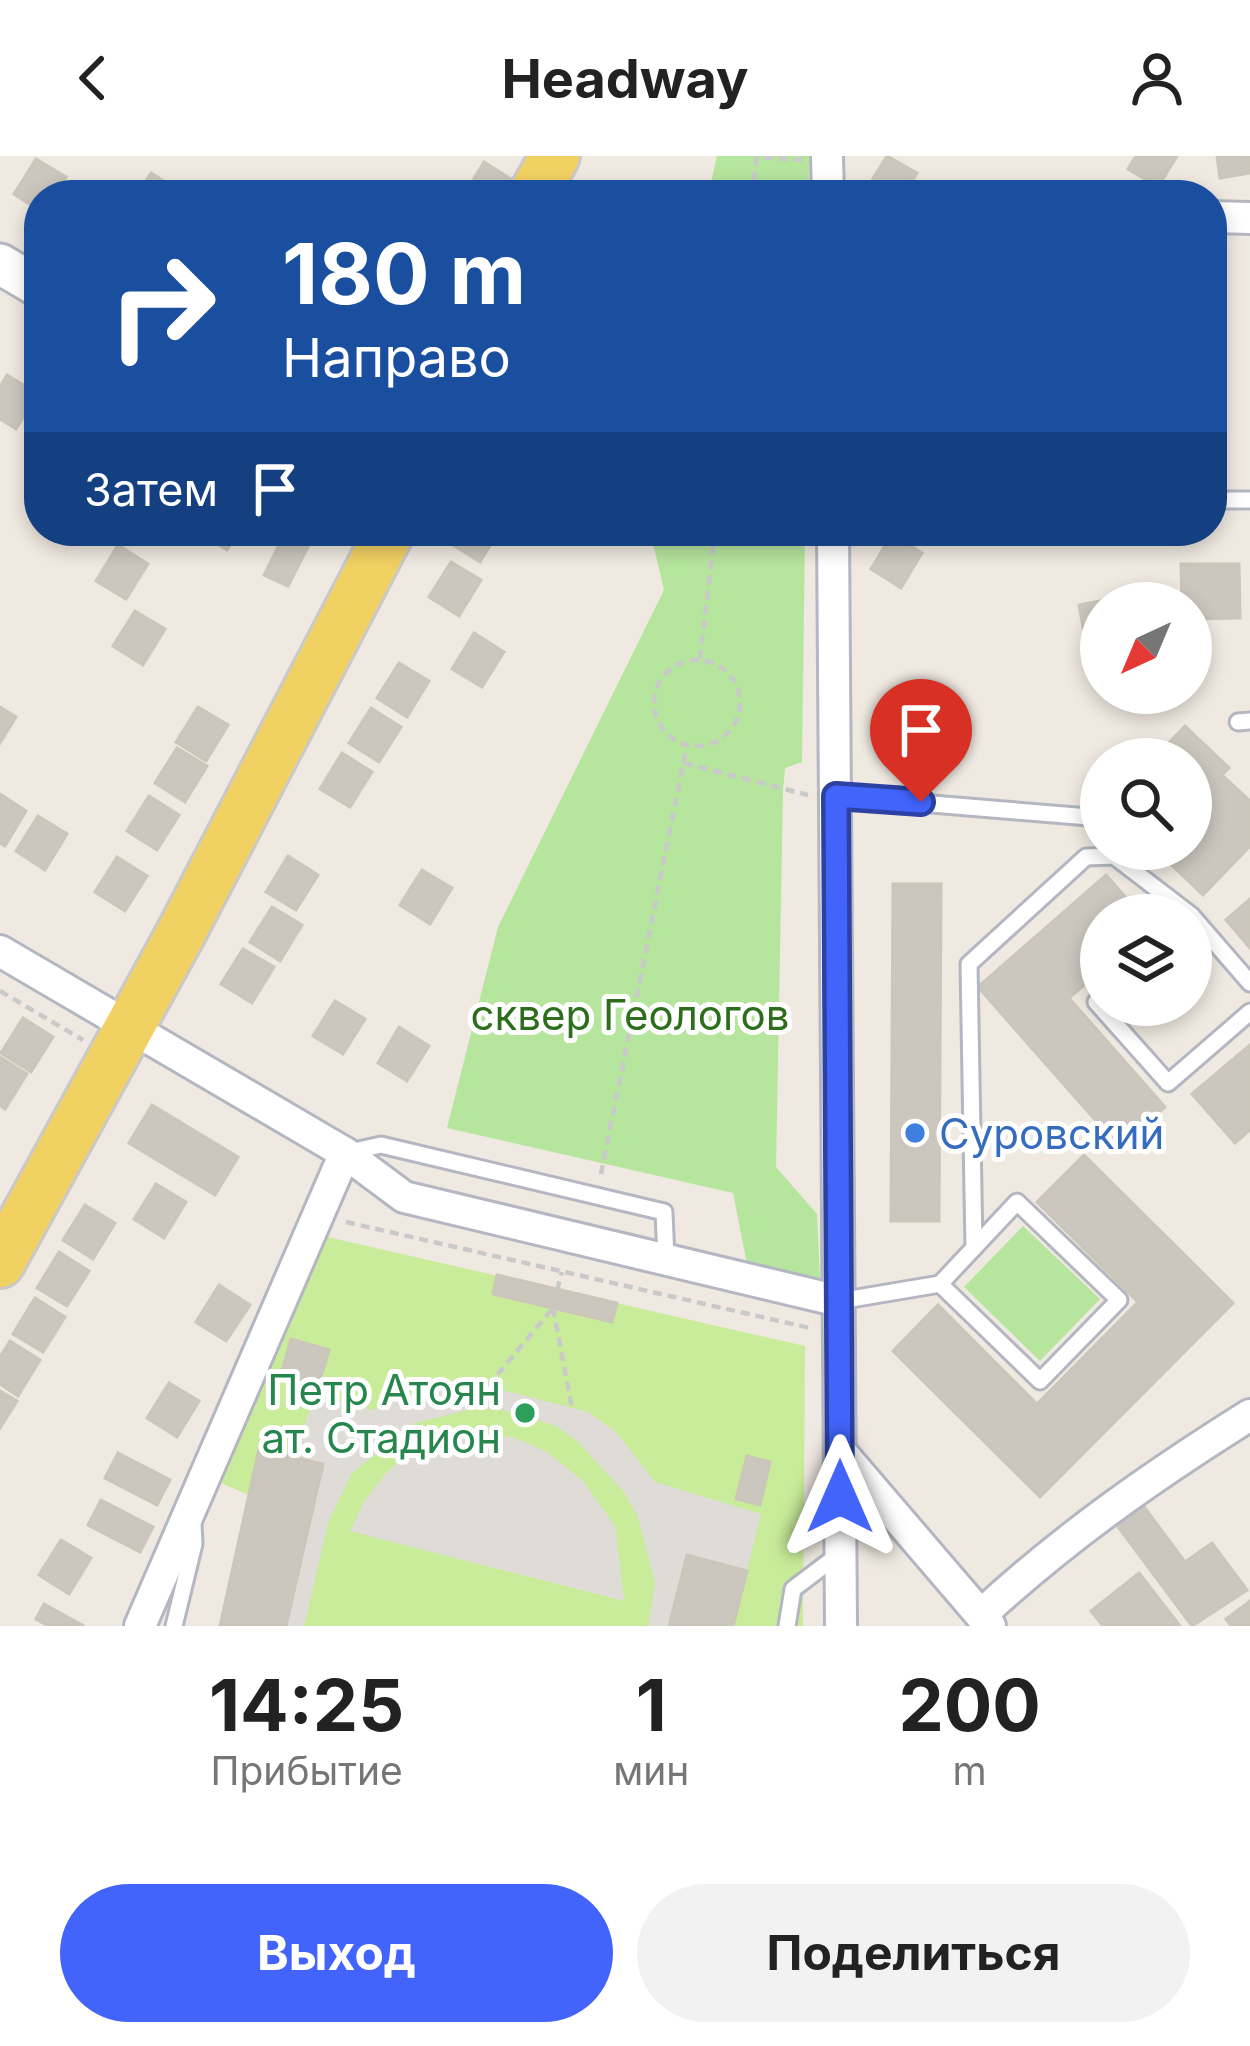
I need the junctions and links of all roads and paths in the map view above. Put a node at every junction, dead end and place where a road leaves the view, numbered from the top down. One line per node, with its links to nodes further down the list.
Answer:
1 (821, 158): 2 (path)
2 (754, 180)
3 (350, 546): 20 (main road)
4 (382, 546): 20 (main road)
5 (713, 546): 7 (path)
6 (832, 546): 11 (street)
7 (700, 659): 8 (path); 8 (path)
8 (687, 745): 9 (path)
9 (684, 763): 10 (path); 22 (path)
10 (808, 775)
11 (836, 796): 12 (lane); 31 (street)
12 (1080, 816)
13 (1162, 894): 25 (lane)
14 (1212, 940): 16 (lane)
15 (0, 951): 20 (street)
16 (1250, 982)
17 (0, 991): 20 (path)
18 (1250, 1012): 19 (lane)
19 (1117, 1026)
20 (109, 1029): 21 (street); 23 (main road); 27 (main road)
21 (345, 1153): 22 (lane); 24 (street); 26 (street)
22 (597, 1196): 26 (lane)
23 (0, 1204)
24 (317, 1216): 28 (path); 37 (street)
25 (974, 1248): 29 (lane); 29 (lane)
26 (666, 1259): 31 (street)
27 (0, 1263)
28 (562, 1272): 30 (path); 32 (path)
29 (940, 1284): 31 (lane)
30 (557, 1289)
31 (839, 1301): 36 (street)
32 (820, 1330)
33 (488, 1386): 34 (path)
34 (572, 1408)
35 (1250, 1415): 39 (street)
36 (840, 1451): 38 (street); 39 (street)
37 (192, 1503): 40 (street); 41 (lane)
38 (840, 1553): 42 (lane); 43 (street)
39 (986, 1620)
40 (140, 1626)
41 (174, 1626)
42 (787, 1626)
43 (841, 1626)

